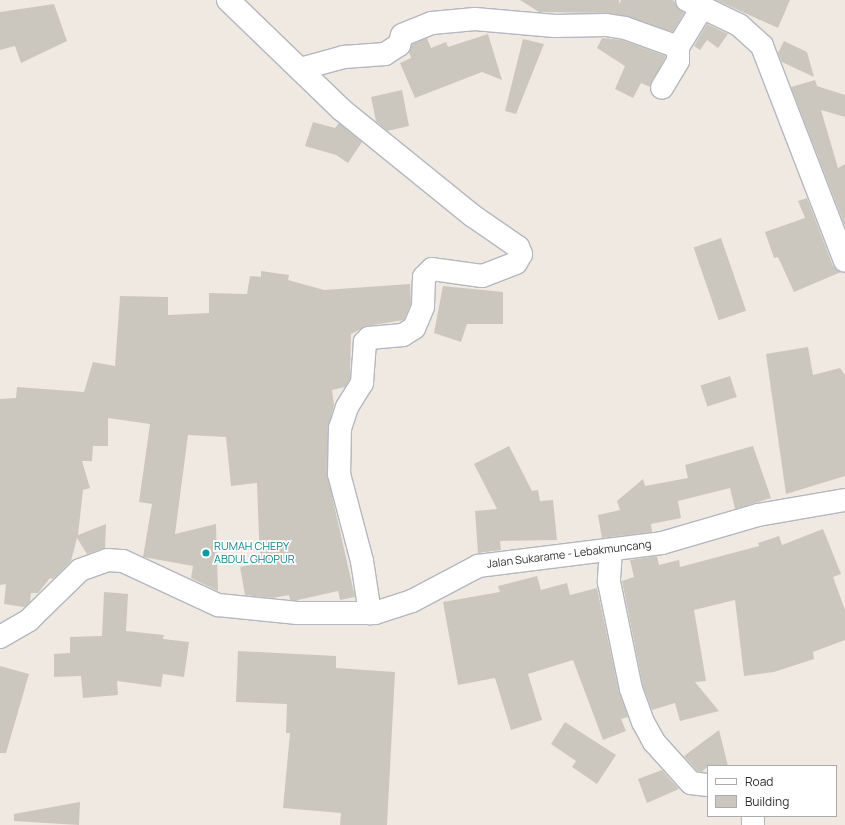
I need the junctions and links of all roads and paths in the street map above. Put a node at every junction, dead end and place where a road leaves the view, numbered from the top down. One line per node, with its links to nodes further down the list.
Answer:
1 (228, 0): 4 (street)
2 (694, 4): 3 (street); 6 (street)
3 (678, 47): 4 (street); 5 (street)
4 (300, 69): 9 (street)
5 (662, 88)
6 (845, 261)
7 (845, 500): 8 (street, Jalan Sukarame - Lebakmuncang)
8 (611, 550): 9 (street, Jalan Sukarame - Lebakmuncang); 11 (street)
9 (370, 613): 10 (street, Jalan Sukarame - Lebakmuncang)
10 (0, 637)
11 (707, 785)

